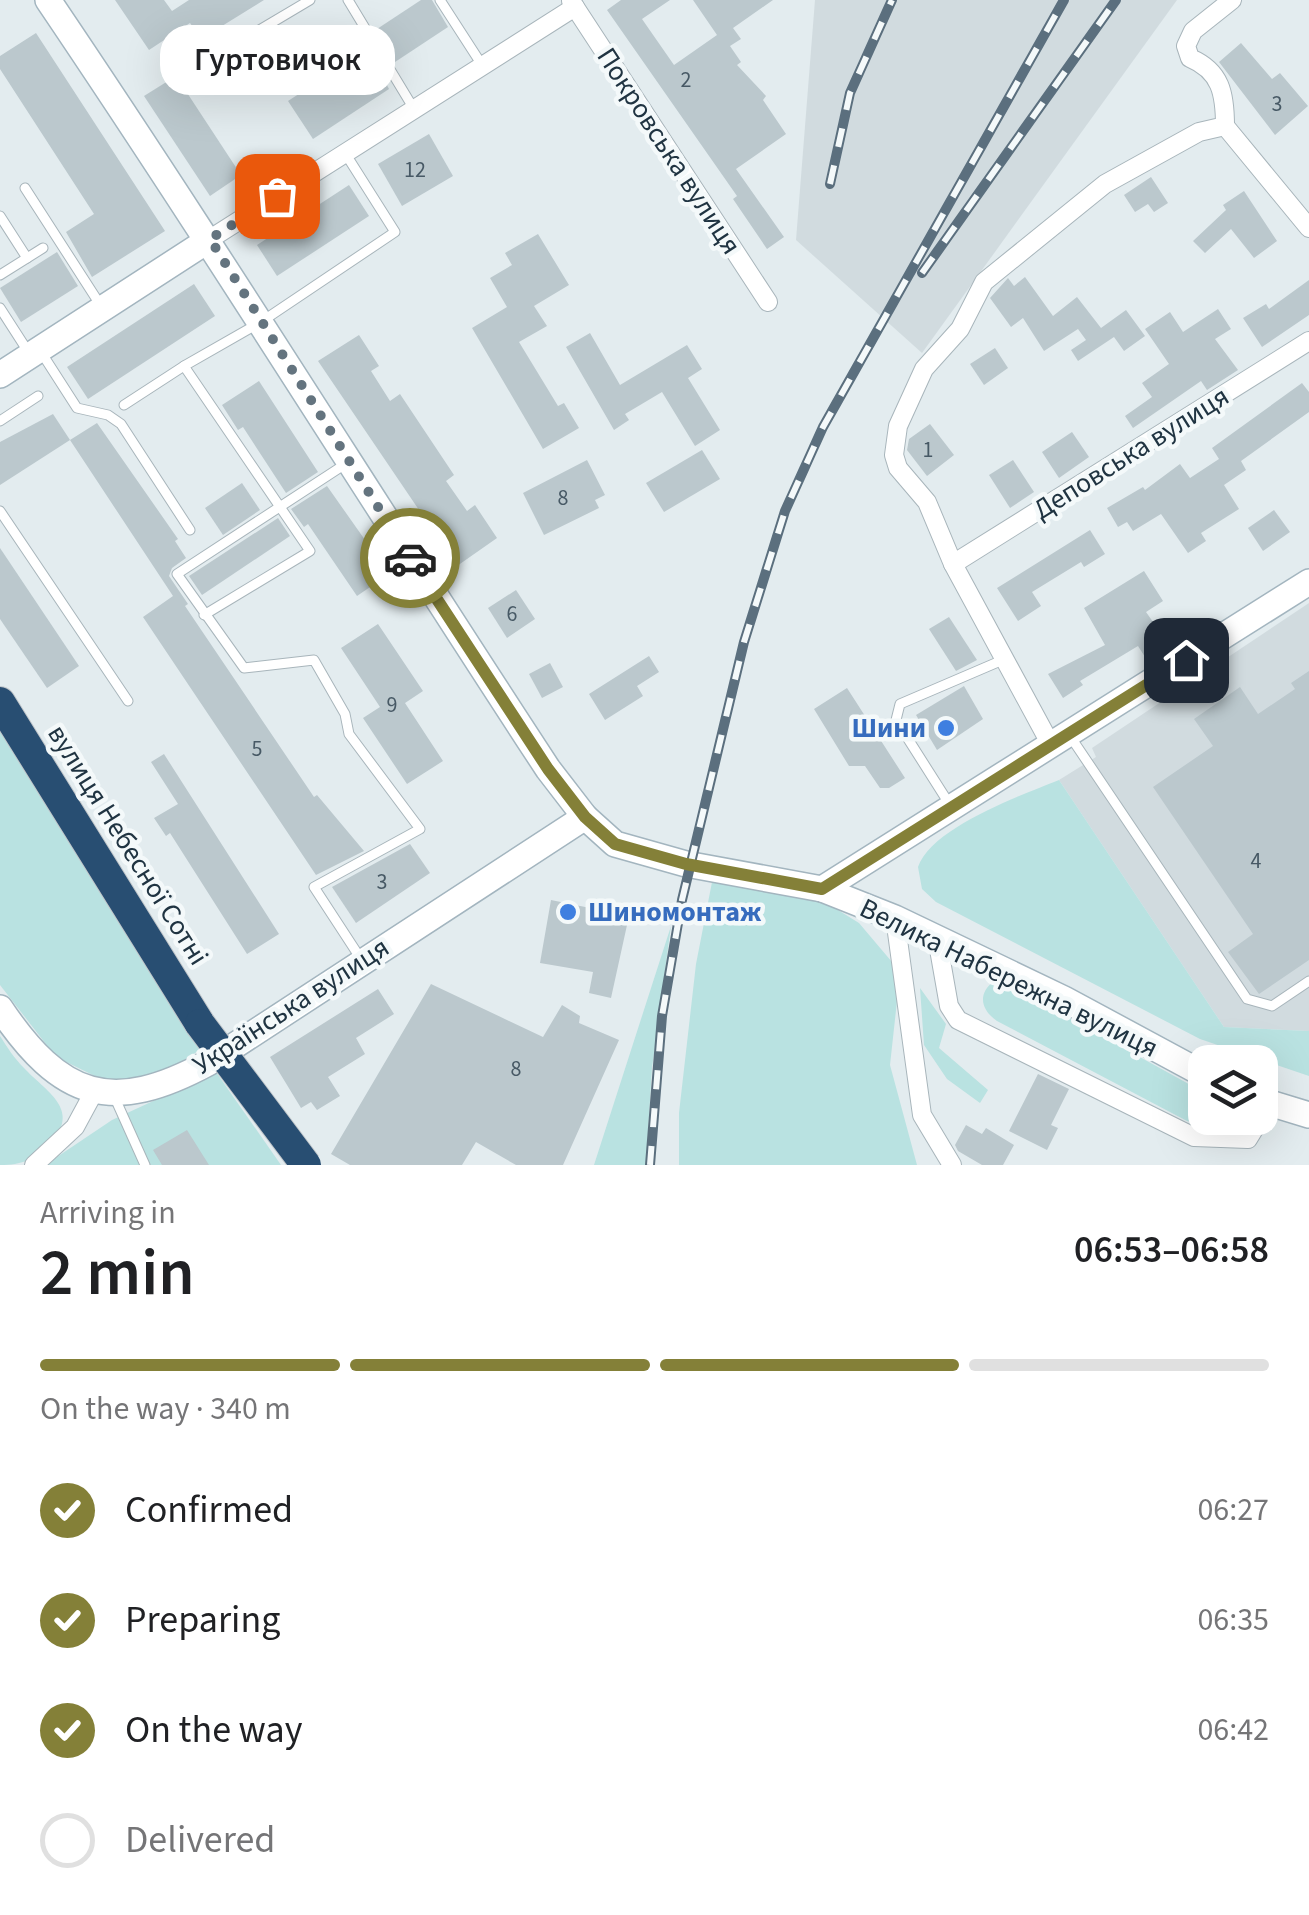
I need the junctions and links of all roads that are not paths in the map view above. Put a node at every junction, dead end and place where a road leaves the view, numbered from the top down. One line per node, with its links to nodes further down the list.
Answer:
1 (48, 0): 15 (street, Велика Набережна вулиця)
2 (310, 0): 7 (lane)
3 (348, 0): 9 (lane)
4 (440, 0): 8 (lane)
5 (1232, 0): 10 (street)
6 (577, 2): 8 (street); 19 (street, Покровська вулиця)
7 (246, 38)
8 (482, 66): 9 (street)
9 (414, 109): 11 (street)
10 (1225, 126): 14 (street); 34 (street)
11 (344, 153): 15 (street); 22 (lane)
12 (25, 188): 21 (lane)
13 (0, 216): 17 (lane)
14 (1309, 228)
15 (210, 239): 21 (street); 22 (street, Велика Набережна вулиця)
16 (43, 248): 17 (lane)
17 (26, 258): 18 (lane)
18 (0, 275)
19 (768, 302)
20 (0, 308): 24 (lane)
21 (103, 308): 24 (street)
22 (260, 322): 25 (lane); 30 (street, Велика Набережна вулиця)
23 (1309, 341): 34 (street, Деповська вулиця)
24 (35, 353): 26 (street); 33 (lane)
25 (184, 366): 28 (lane); 31 (lane)
26 (0, 376)
27 (38, 396): 29 (lane)
28 (124, 404)
29 (0, 421)
30 (347, 463): 31 (lane); 42 (street, Велика Набережна вулиця)
31 (280, 507): 36 (lane); 36 (lane)
32 (0, 511): 38 (lane)
33 (190, 530)
34 (953, 564): 37 (street)
35 (1309, 582): 40 (street)
36 (204, 615): 46 (lane)
37 (1004, 660): 40 (street); 41 (lane)
38 (128, 701)
39 (0, 702): 58 (highway, вулиця Небесної Сотні, bridge)
40 (1060, 740): 41 (street); 47 (lane)
41 (952, 807): 43 (street)
42 (585, 817): 43 (street, Велика Набережна вулиця); 46 (street, Українська вулиця)
43 (822, 889): 44 (street, Велика Набережна вулиця)
44 (895, 918): 45 (street, Велика Набережна вулиця); 59 (street)
45 (937, 938): 49 (street, Велика Набережна вулиця); 53 (street)
46 (362, 960): 50 (street, Українська вулиця)
47 (1309, 981)
48 (0, 1008): 50 (street)
49 (1188, 1066)
50 (104, 1092): 56 (street); 57 (lane)
51 (1278, 1105): 52 (street)
52 (1309, 1114)
53 (1188, 1134)
54 (1190, 1135): 55 (street)
55 (1249, 1135)
56 (34, 1165)
57 (146, 1165)
58 (306, 1165)
59 (952, 1165)

